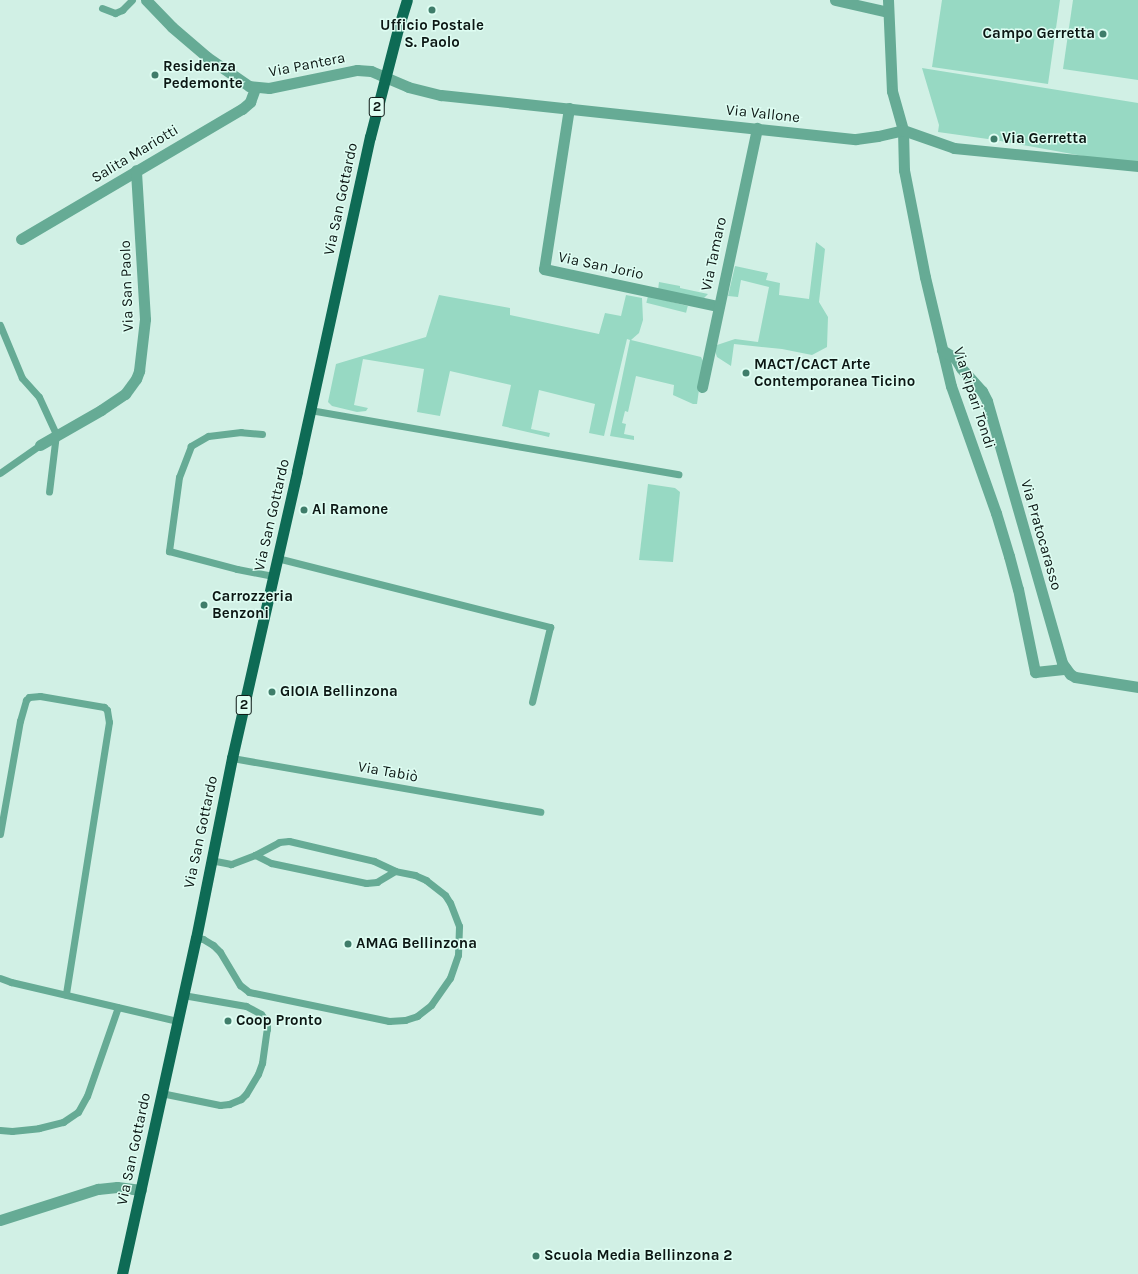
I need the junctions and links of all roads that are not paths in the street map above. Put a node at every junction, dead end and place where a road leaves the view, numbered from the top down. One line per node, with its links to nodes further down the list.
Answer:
1 (132, 0): 6 (lane)
2 (146, 0): 9 (street, Via Pantera)
3 (407, 0): 8 (main road, Via San Gottardo / 2)
4 (835, 0): 7 (street)
5 (888, 0): 7 (street)
6 (102, 8)
7 (888, 12): 12 (street)
8 (385, 77): 9 (street, Via Pantera); 10 (street, Via Vallone); 20 (main road, Via San Gottardo / 2)
9 (255, 88): 14 (street, Salita Mariotti)
10 (569, 108): 11 (street, Via Vallone); 16 (street, Via San Jorio)
11 (757, 128): 12 (street, Via Vallone); 16 (street, Via Tamaro)
12 (903, 130): 13 (street); 18 (street, Via Ripari Tondi)
13 (1138, 166)
14 (136, 170): 15 (street, Salita Mariotti); 21 (street, Via San Paolo)
15 (21, 239)
16 (718, 306): 19 (street, Via Tamaro)
17 (0, 325): 21 (lane)
18 (942, 350): 29 (street, Via Pratocarasso); 29 (street, Via Ripari Tondi)
19 (702, 387)
20 (310, 410): 25 (lane); 27 (main road, Via San Gottardo / 2)
21 (56, 434): 23 (street, Via San Paolo); 26 (lane)
22 (262, 434): 28 (lane)
23 (40, 445): 24 (lane)
24 (0, 473)
25 (678, 474)
26 (49, 492)
27 (277, 558): 28 (main road, Via San Gottardo / 2); 31 (lane)
28 (273, 576): 32 (main road, Via San Gottardo / 2)
29 (1066, 669): 30 (street)
30 (1138, 687)
31 (532, 702)
32 (232, 758): 33 (lane, Via Tabiò); 36 (main road, Via San Gottardo / 2)
33 (540, 812)
34 (0, 834): 42 (lane)
35 (255, 855): 36 (lane); 37 (lane); 37 (lane)
36 (210, 860): 38 (main road, Via San Gottardo / 2)
37 (395, 871): 38 (lane)
38 (196, 938): 43 (main road, Via San Gottardo / 2)
39 (0, 978): 41 (lane)
40 (0, 982): 41 (lane)
41 (12, 982): 42 (lane)
42 (66, 995): 44 (lane)
43 (183, 995): 45 (main road, Via San Gottardo / 2); 46 (lane)
44 (118, 1007): 45 (lane); 47 (lane)
45 (177, 1021): 46 (main road, Via San Gottardo / 2)
46 (161, 1093): 48 (main road, Via San Gottardo / 2)
47 (0, 1130)
48 (141, 1190): 49 (street); 50 (main road, Via San Gottardo / 2)
49 (0, 1220)
50 (122, 1274)

